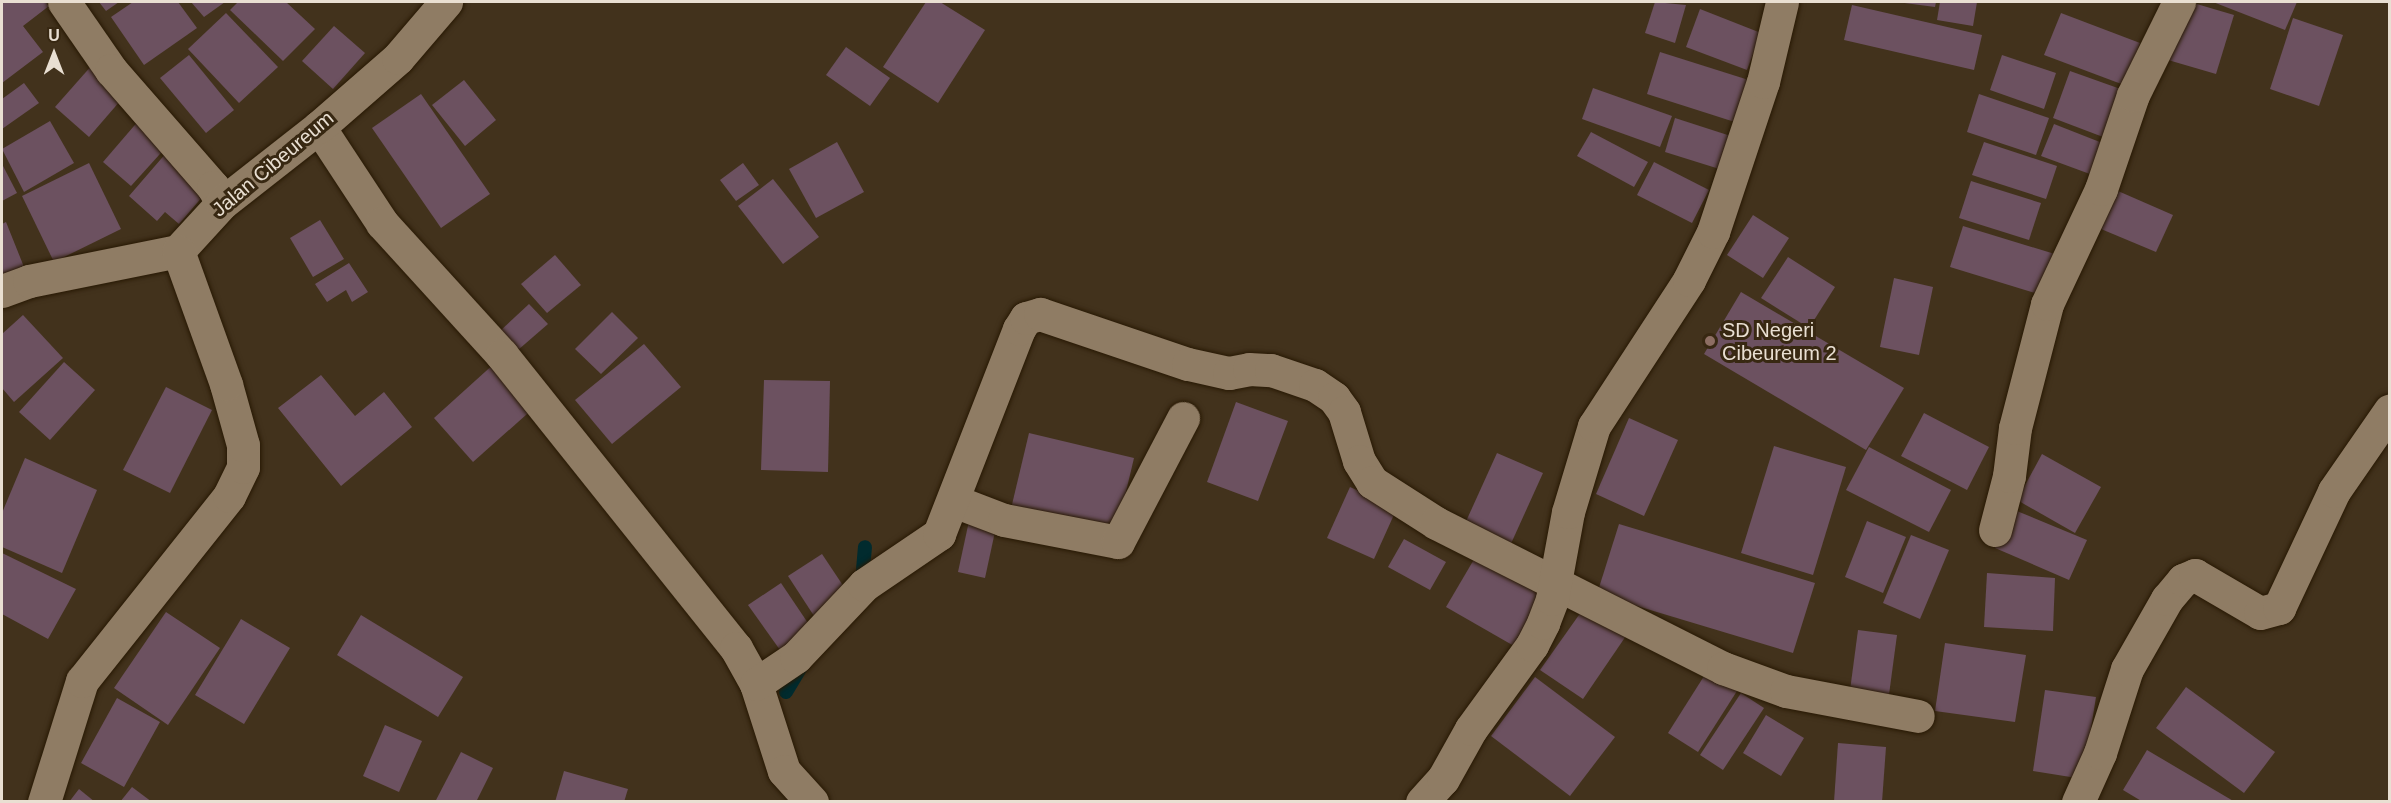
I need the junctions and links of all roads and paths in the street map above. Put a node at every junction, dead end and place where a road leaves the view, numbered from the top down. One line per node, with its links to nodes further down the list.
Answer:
1 (64, 2): 6 (street)
2 (446, 2): 5 (street, Jalan Cibeureum)
3 (1782, 2): 13 (street)
4 (2179, 2): 12 (street)
5 (319, 127): 6 (street, Jalan Cibeureum); 14 (street)
6 (222, 203): 7 (street, Jalan Cibeureum)
7 (178, 251): 8 (street); 16 (street)
8 (2, 291)
9 (2390, 410): 19 (street)
10 (1183, 418): 11 (street)
11 (954, 501): 13 (street); 14 (street)
12 (1995, 530)
13 (1555, 585): 15 (street); 18 (street)
14 (756, 684): 17 (street)
15 (1918, 716)
16 (45, 801)
17 (812, 801)
18 (1422, 801)
19 (2078, 801)

